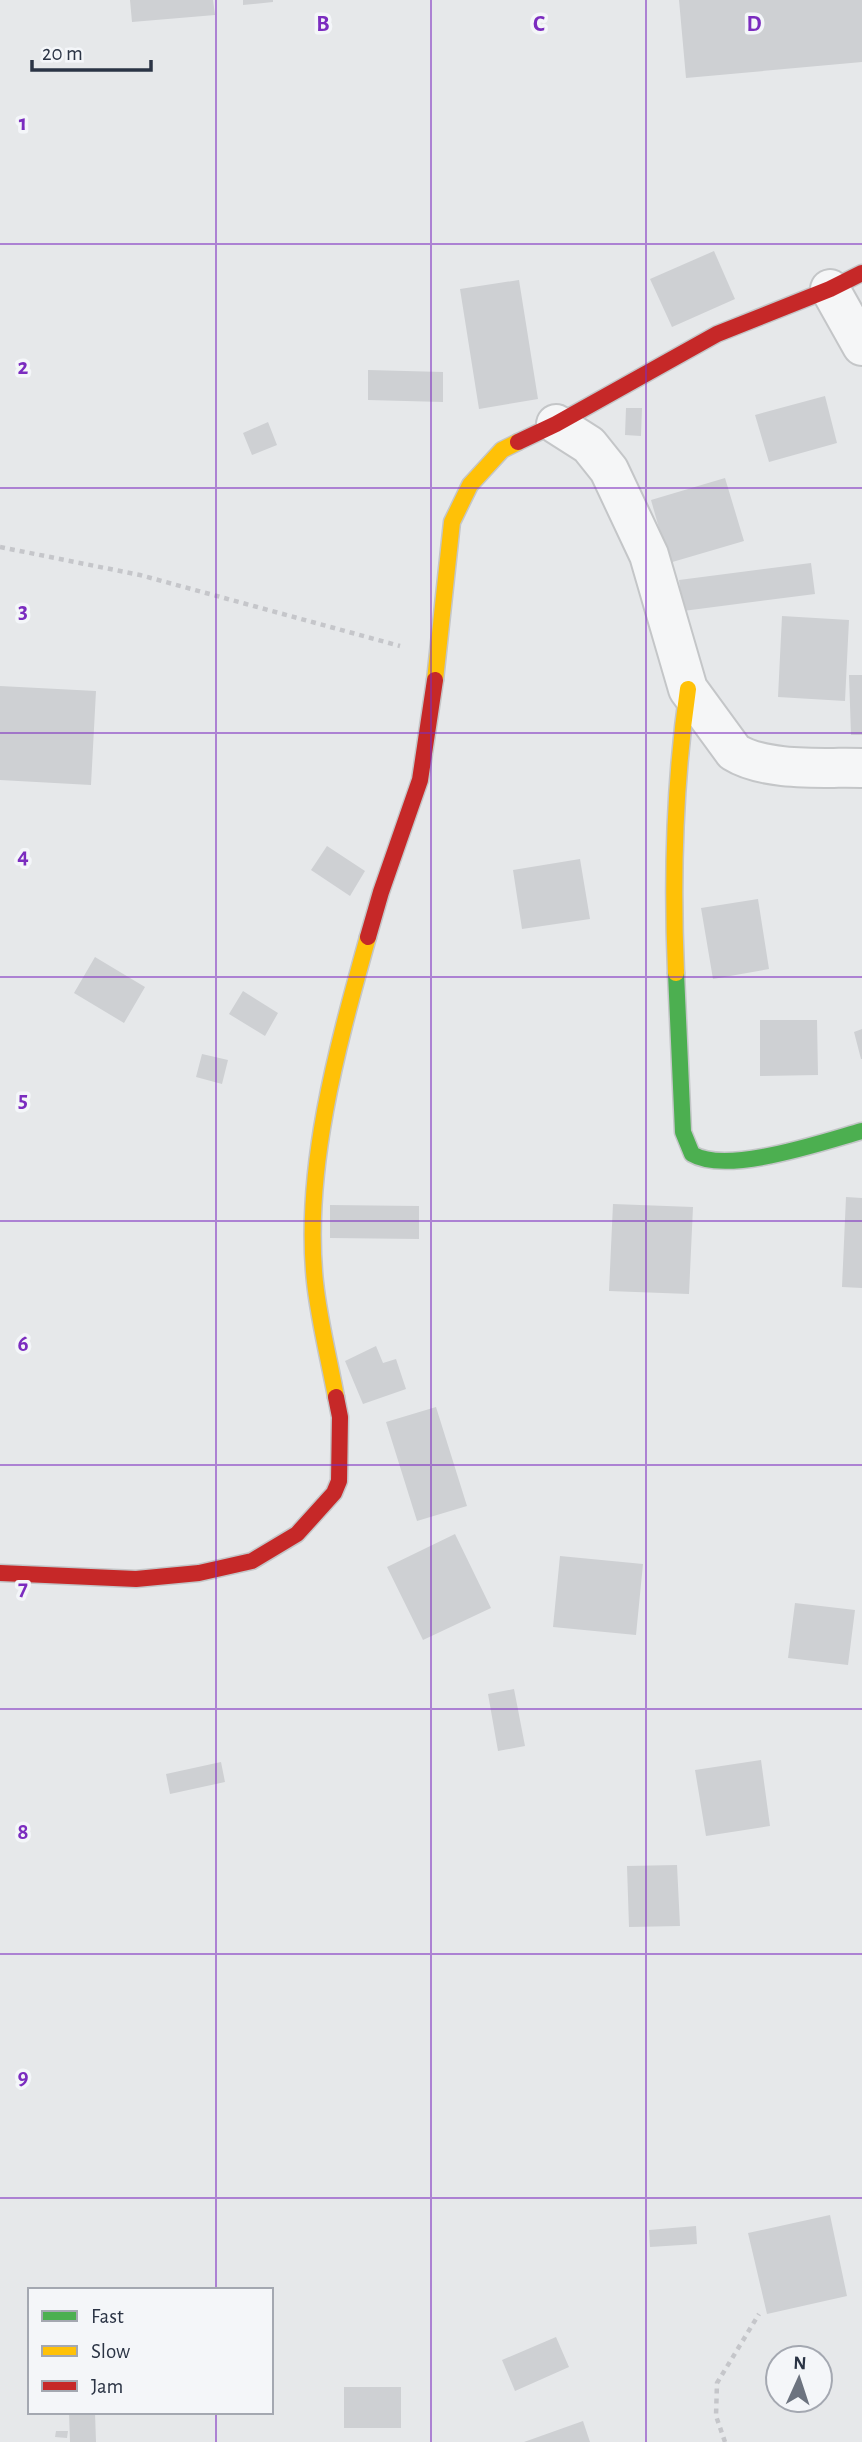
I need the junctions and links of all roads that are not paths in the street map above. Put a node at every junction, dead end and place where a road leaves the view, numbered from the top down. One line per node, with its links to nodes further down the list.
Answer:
1 (846, 281): 2 (street); 3 (street)
2 (862, 346)
3 (556, 424): 4 (street); 7 (street)
4 (688, 689): 5 (street); 6 (street)
5 (862, 768)
6 (862, 1131)
7 (0, 1573)

